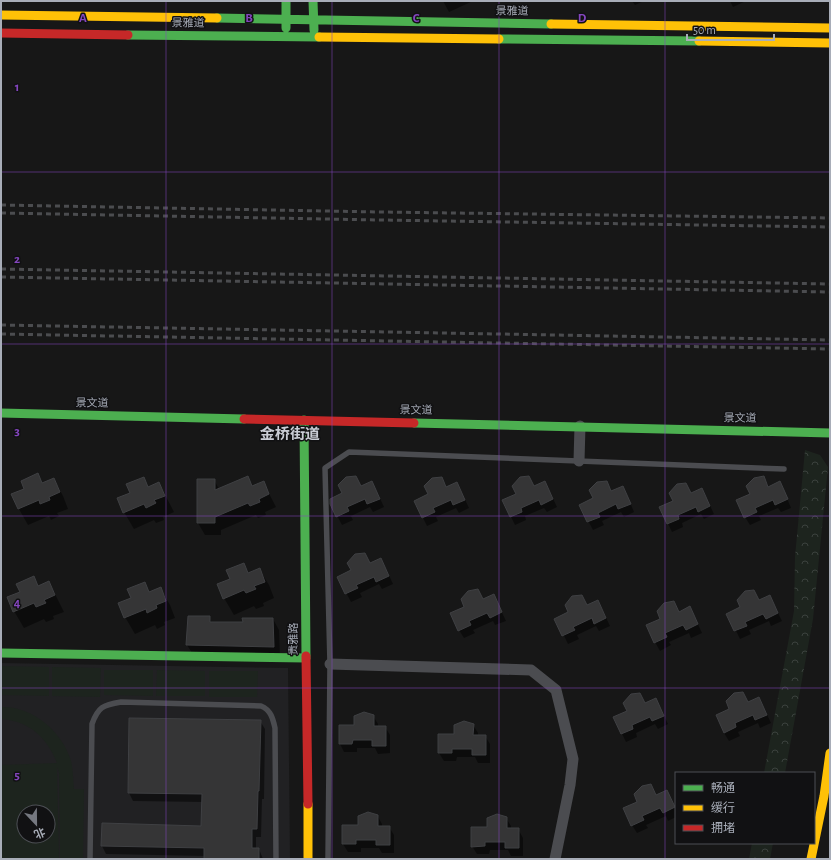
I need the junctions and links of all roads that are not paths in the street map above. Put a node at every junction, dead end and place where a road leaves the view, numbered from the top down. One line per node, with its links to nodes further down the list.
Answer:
1 (286, 1): 4 (street)
2 (313, 1): 5 (street)
3 (1, 15): 4 (street, 景雅道)
4 (287, 19): 5 (street, 景雅道); 8 (street)
5 (314, 20): 6 (street, 景雅道); 9 (street)
6 (830, 28)
7 (1, 33): 8 (street, 景雅道)
8 (286, 37): 9 (street, 景雅道)
9 (314, 37): 10 (street, 景雅道)
10 (830, 43)
11 (1, 413): 12 (street, 景文道)
12 (304, 420): 13 (street, 景文道); 18 (street, 贵雅路)
13 (580, 426): 14 (street, 景文道); 15 (street)
14 (830, 432)
15 (578, 461): 16 (lane); 19 (lane)
16 (784, 469)
17 (1, 653): 18 (street)
18 (306, 658): 25 (street, 贵雅路)
19 (330, 664): 26 (lane); 27 (street)
20 (830, 753): 21 (street)
21 (815, 840)
22 (814, 844): 28 (street)
23 (90, 859): 24 (lane)
24 (276, 859)
25 (308, 859)
26 (328, 859)
27 (556, 859)
28 (811, 859)

